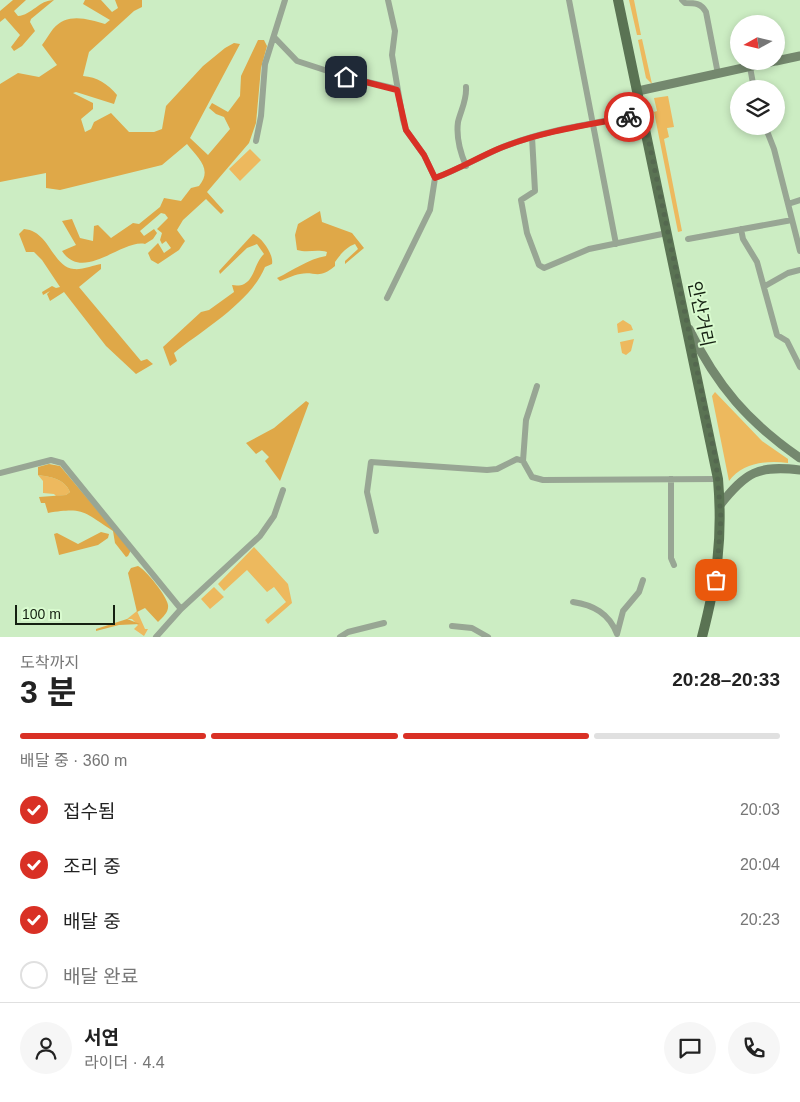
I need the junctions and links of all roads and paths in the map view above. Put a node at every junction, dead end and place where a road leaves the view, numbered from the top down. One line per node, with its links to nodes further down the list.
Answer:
1 (285, 0): 6 (street)
2 (388, 0): 12 (street)
3 (569, 0): 15 (street)
4 (618, 0): 13 (main road, 안산거리)
5 (682, 0): 10 (street)
6 (274, 37): 12 (street); 18 (street)
7 (800, 56): 8 (main road)
8 (785, 59)
9 (736, 70): 10 (main road)
10 (718, 74): 13 (main road)
11 (466, 87): 19 (street)
12 (397, 90): 20 (street)
13 (638, 90): 14 (main road, 안산거리)
14 (643, 114): 15 (street); 25 (main road, 안산거리)
15 (593, 123): 17 (street); 27 (street)
16 (769, 135): 22 (street)
17 (532, 137): 19 (street); 27 (street)
18 (256, 141)
19 (466, 166): 20 (street)
20 (435, 178): 31 (street)
21 (800, 200): 22 (street)
22 (788, 204): 23 (street)
23 (792, 220): 24 (street); 28 (street)
24 (741, 229): 26 (street); 30 (street)
25 (667, 233): 27 (street); 32 (main road, 안산거리)
26 (688, 239)
27 (616, 244)
28 (800, 251)
29 (800, 270): 30 (street)
30 (765, 286): 33 (street)
31 (387, 298)
32 (686, 325): 36 (main road); 41 (main road, 안산거리)
33 (798, 358): 34 (street)
34 (800, 367)
35 (537, 386): 37 (street)
36 (800, 458)
37 (523, 461): 40 (street); 44 (street)
38 (800, 470): 43 (main road)
39 (0, 473): 48 (street)
40 (672, 479): 41 (street); 45 (street)
41 (718, 479): 43 (main road, 안산거리)
42 (283, 490): 48 (street)
43 (720, 505): 55 (main road, 안산거리)
44 (376, 531)
45 (674, 565)
46 (643, 580): 51 (street)
47 (573, 602): 51 (street)
48 (181, 609): 52 (street)
49 (384, 624): 53 (street)
50 (452, 626): 54 (street)
51 (618, 635)
52 (156, 637)
53 (340, 637)
54 (488, 637)
55 (702, 637)

